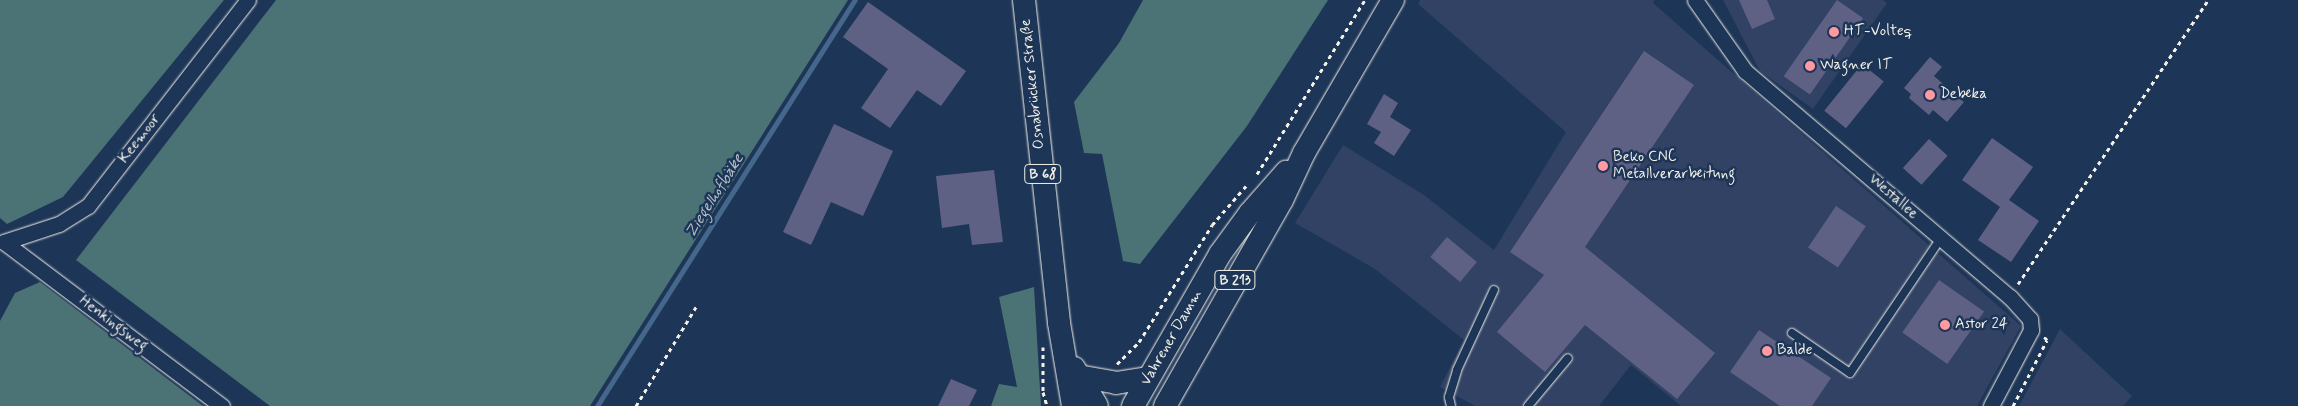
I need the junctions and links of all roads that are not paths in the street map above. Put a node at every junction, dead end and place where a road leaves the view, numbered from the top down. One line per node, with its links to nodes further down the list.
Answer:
1 (248, 0): 7 (street, Keemoor)
2 (1024, 0): 10 (main road, Osnabrücker Straße / B 68)
3 (1393, 0): 5 (main road, Vahrener Damm / B 213)
4 (1695, 0): 6 (street, Westallee)
5 (1304, 153): 13 (main road, Vahrener Damm / B 213); 18 (main road, Vahrener Damm / B 213)
6 (1940, 238): 9 (lane); 21 (street, Westallee)
7 (1, 245): 14 (street, Henkingsweg)
8 (1494, 290): 19 (lane)
9 (1792, 333)
10 (1064, 347): 12 (main road, Osnabrücker Straße / B 68); 15 (main road, Osnabrücker Straße / B 68)
11 (1568, 358): 20 (lane)
12 (1078, 376): 13 (main road); 16 (main road, Osnabrücker Straße / B 68)
13 (1148, 378): 17 (main road, Vahrener Damm / B 213)
14 (222, 406)
15 (1073, 406)
16 (1097, 406)
17 (1133, 406)
18 (1165, 406)
19 (1451, 406)
20 (1528, 406)
21 (1991, 406)

